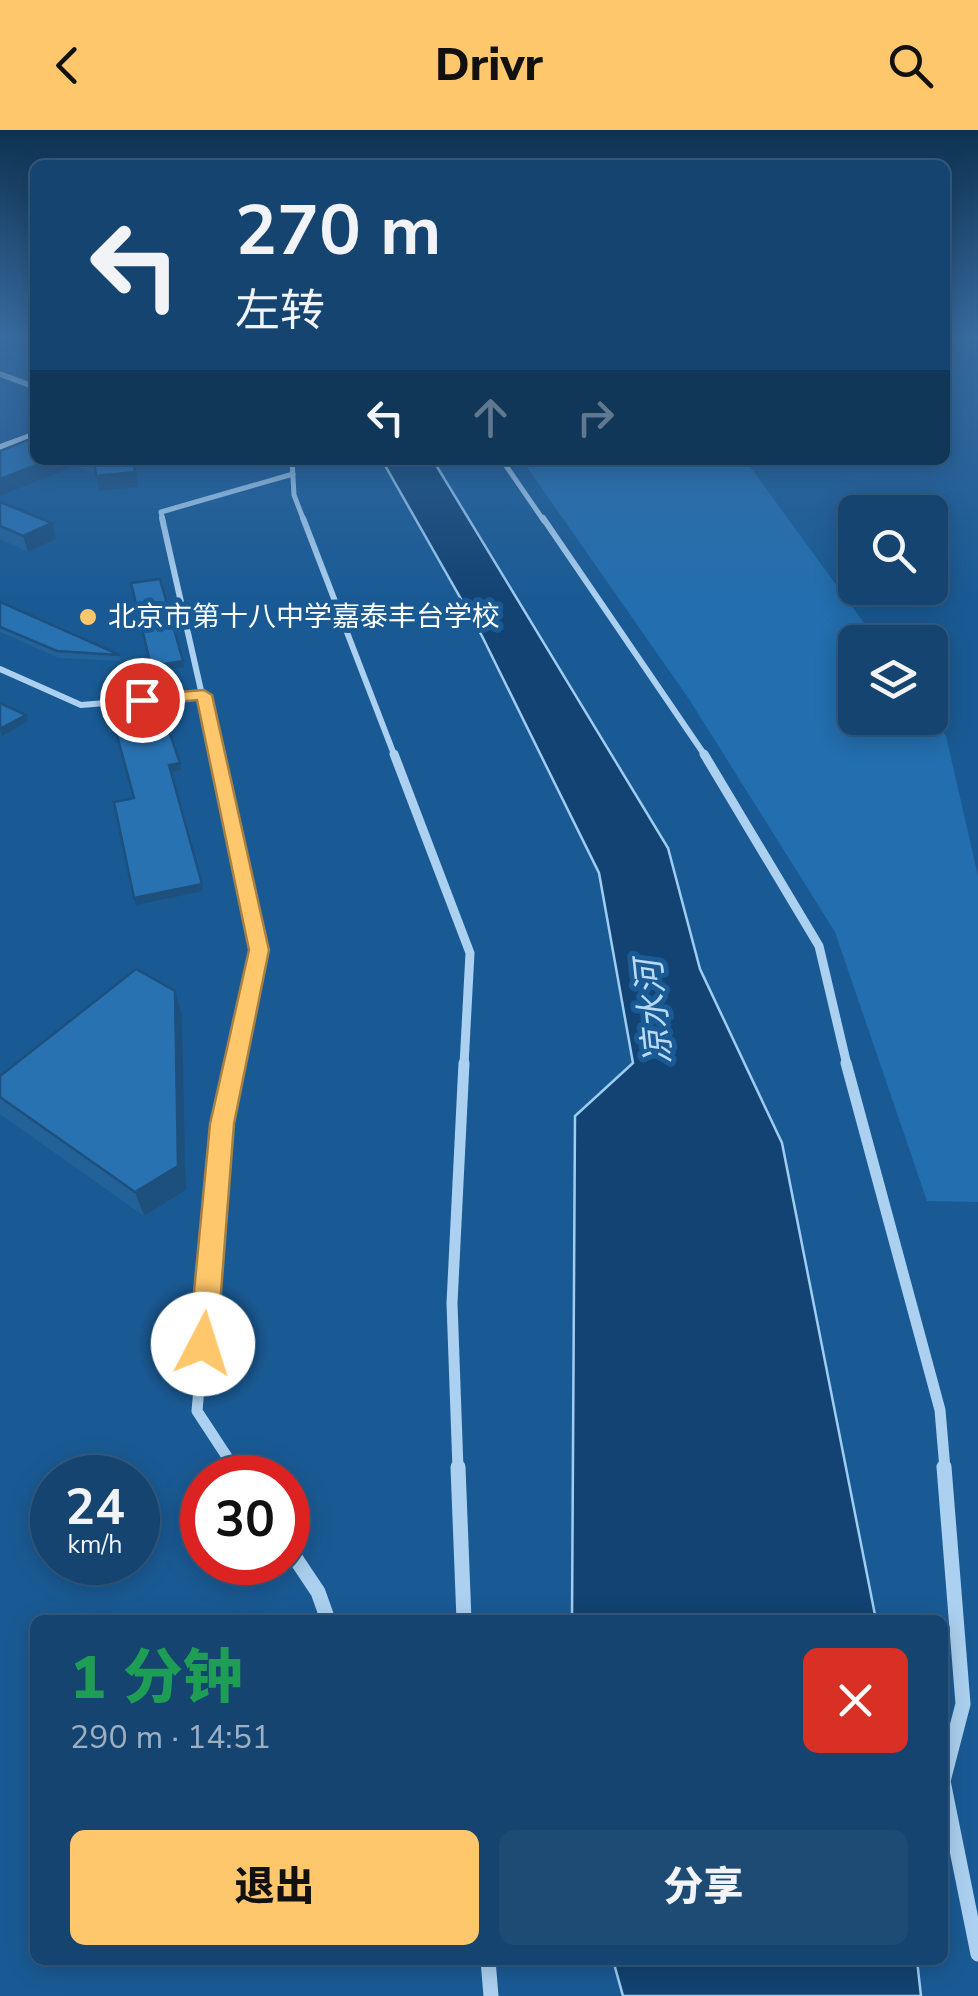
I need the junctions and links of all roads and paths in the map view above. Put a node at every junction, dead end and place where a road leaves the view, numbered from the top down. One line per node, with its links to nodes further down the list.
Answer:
1 (25, 426): 2 (main road)
2 (0, 436)
3 (30, 436): 4 (main road)
4 (0, 448)
5 (292, 465): 7 (street)
6 (505, 465): 14 (street)
7 (293, 474): 9 (street); 13 (street)
8 (0, 669): 9 (street)
9 (204, 695): 10 (street)
10 (227, 1455)
11 (310, 1580): 12 (street)
12 (326, 1615)
13 (464, 1615)
14 (948, 1762)
15 (948, 1806): 16 (street)
16 (978, 1954)
17 (486, 1965): 18 (street)
18 (491, 1996)

